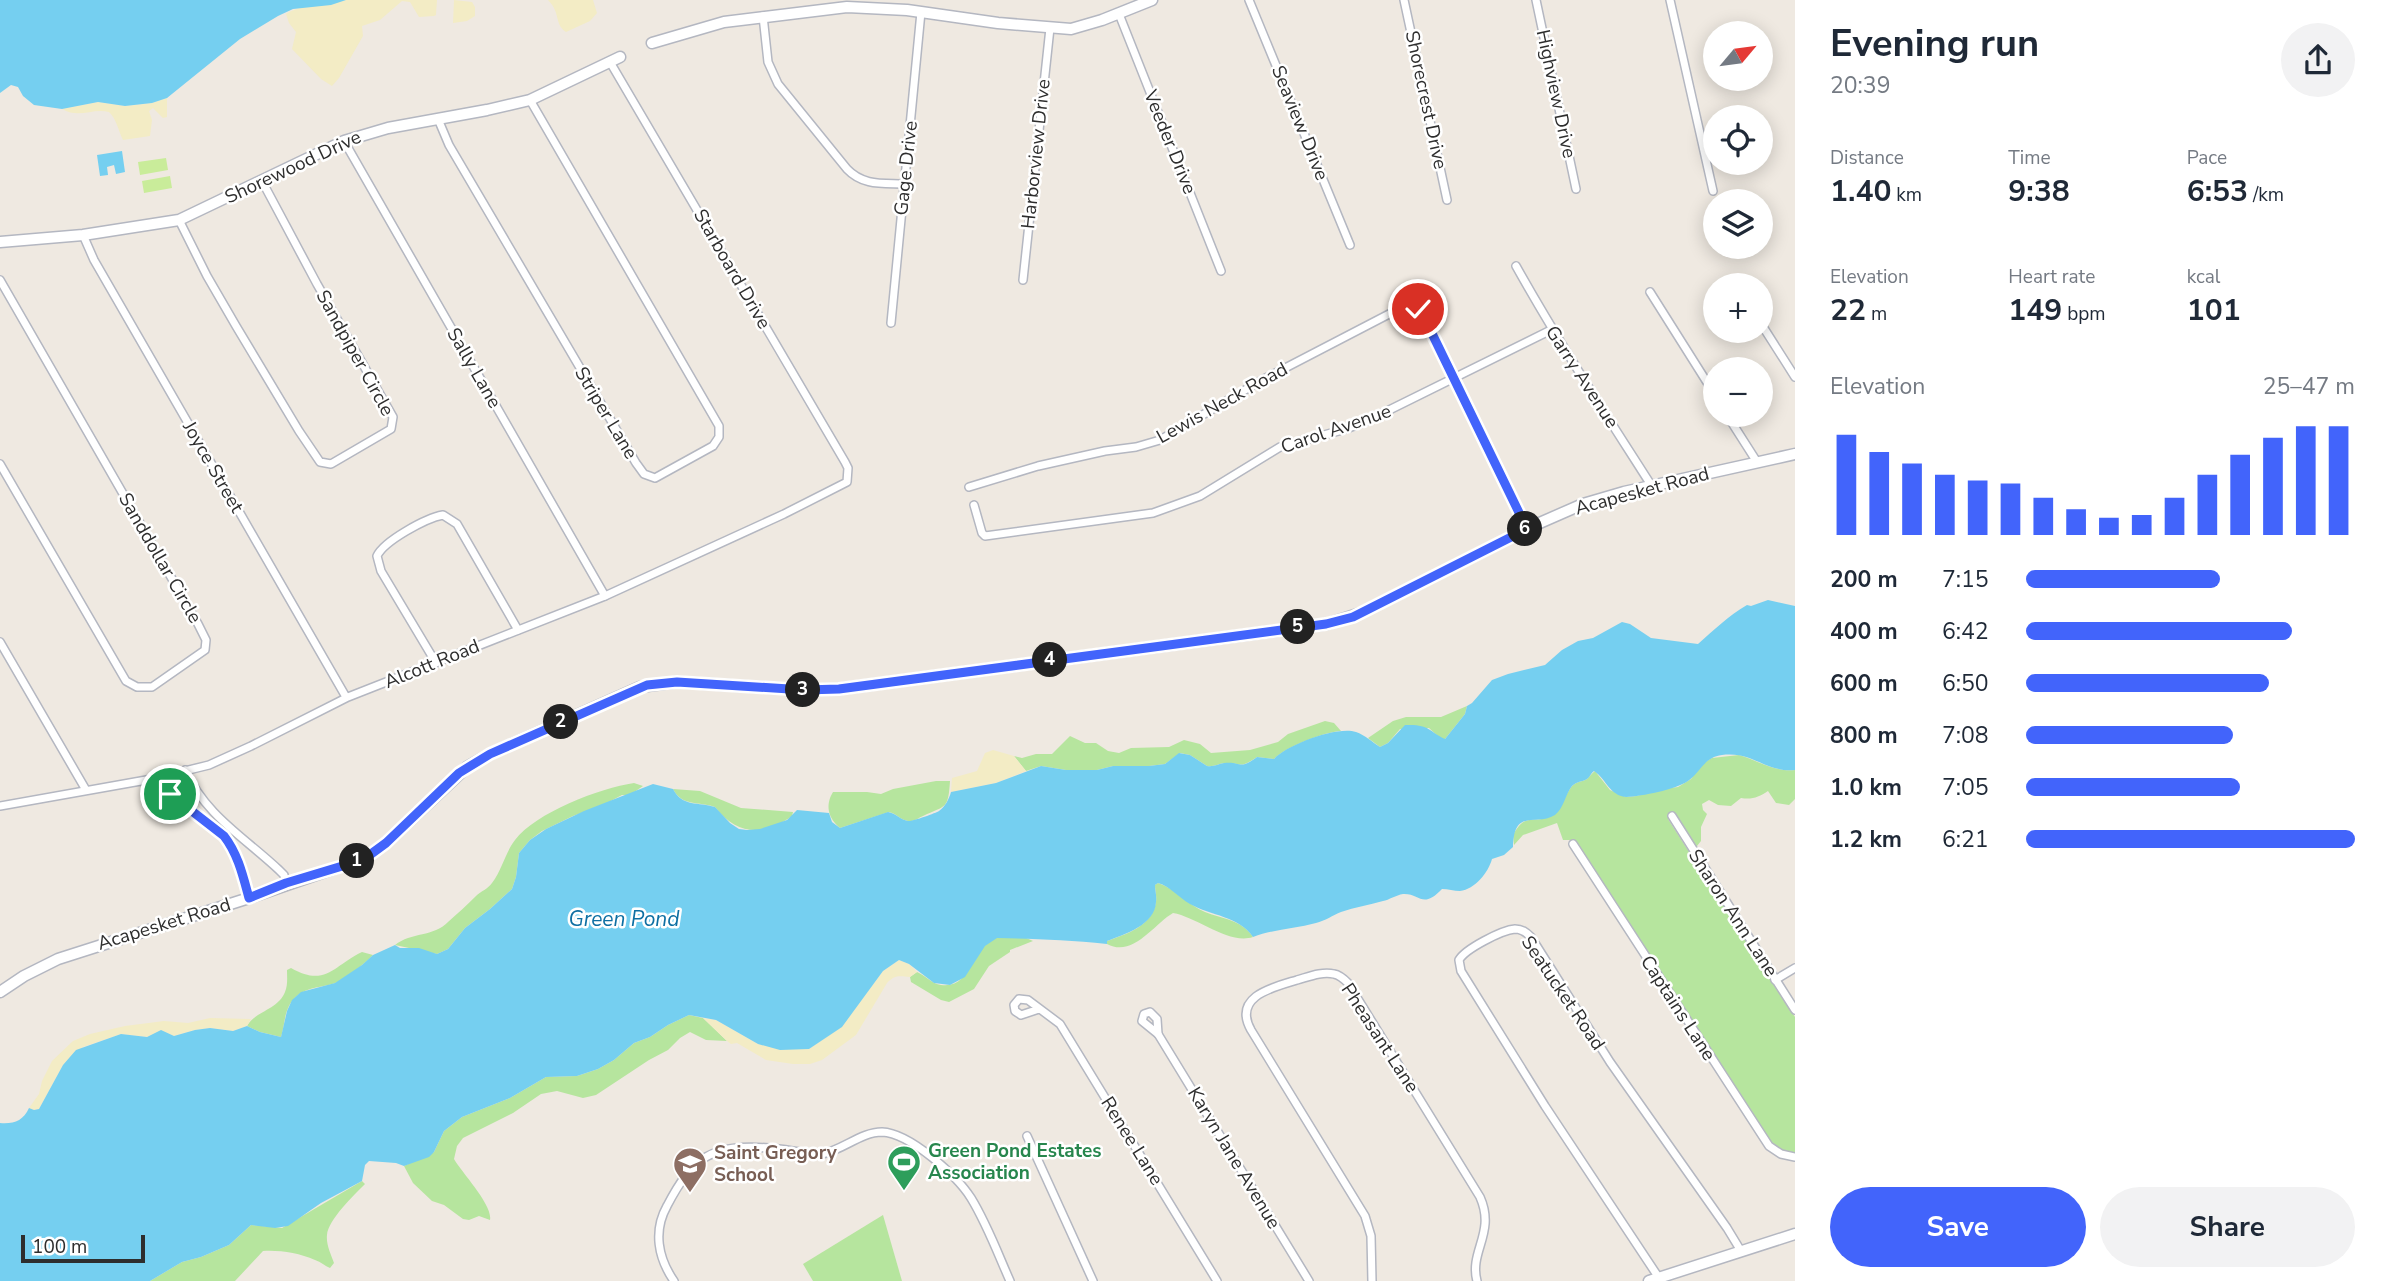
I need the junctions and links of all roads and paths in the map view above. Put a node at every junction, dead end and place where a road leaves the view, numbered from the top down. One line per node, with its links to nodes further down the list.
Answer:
1 (1152, 0): 7 (main road)
2 (1250, 0): 23 (street, Seaview Drive)
3 (1404, 0): 19 (street, Shorecrest Drive)
4 (1536, 0): 17 (street, Highview Drive)
5 (1670, 0): 18 (street)
6 (921, 12): 8 (main road); 9 (main road); 16 (street, Gage Drive)
7 (1119, 13): 9 (main road); 25 (street, Veeder Drive)
8 (763, 16): 10 (main road); 16 (street)
9 (1050, 28): 27 (street, Harborview Drive)
10 (652, 43)
11 (615, 59): 12 (main road, Shorewood Drive); 39 (street, Starboard Drive)
12 (530, 100): 13 (main road, Shorewood Drive); 13 (street, Striper Lane)
13 (438, 119): 14 (main road, Shorewood Drive)
14 (344, 141): 15 (main road, Shorewood Drive); 44 (street, Sally Lane)
15 (262, 181): 20 (main road, Shorewood Drive); 20 (street, Sandpiper Circle)
16 (904, 184): 29 (street, Gage Drive)
17 (1576, 189)
18 (1713, 189)
19 (1447, 200)
20 (179, 220): 21 (main road, Shorewood Drive)
21 (83, 235): 22 (main road, Shorewood Drive); 48 (street, Joyce Street)
22 (0, 242)
23 (1350, 245)
24 (1516, 266): 30 (street, Garry Avenue)
25 (1221, 271)
26 (0, 280): 38 (street, Sanddollar Circle)
27 (1023, 280)
28 (1650, 292): 32 (street)
29 (891, 323)
30 (1551, 330): 34 (street, Carol Avenue); 40 (street, Garry Avenue)
31 (1773, 342): 33 (street)
32 (1703, 376)
33 (1795, 377)
34 (1454, 379): 41 (street, Lewis Neck Road); 42 (street, Carol Avenue); 43 (street)
35 (1735, 427): 37 (street)
36 (1795, 454): 37 (main road, Acapesket Road)
37 (1757, 462): 40 (main road, Acapesket Road)
38 (0, 464)
39 (848, 478): 44 (street, Alcott Road)
40 (1651, 485): 43 (main road, Acapesket Road)
41 (969, 487)
42 (974, 505)
43 (1527, 529): 55 (main road, Acapesket Road)
44 (605, 596): 45 (street, Alcott Road)
45 (519, 630): 47 (street, Alcott Road); 47 (street)
46 (0, 642): 51 (street)
47 (436, 663): 48 (street, Alcott Road)
48 (346, 697): 49 (street, Alcott Road)
49 (185, 771): 50 (street, Alcott Road); 55 (street)
50 (152, 779): 51 (street, Alcott Road); 56 (street)
51 (86, 790): 52 (street, Alcott Road)
52 (0, 806)
53 (1672, 816): 58 (street, Sharon Ann Lane)
54 (1573, 844): 64 (street, Captains Lane)
55 (286, 883): 56 (main road, Acapesket Road)
56 (249, 898): 59 (main road, Acapesket Road)
57 (1795, 968): 58 (street)
58 (1775, 980): 61 (street, Sharon Ann Lane)
59 (0, 992)
60 (1039, 1009): 71 (street, Renee Lane)
61 (1795, 1010)
62 (1158, 1034): 72 (street, Karyn Jane Avenue)
63 (1027, 1136): 70 (street)
64 (1795, 1157)
65 (1795, 1234): 66 (main road)
66 (1741, 1251): 67 (main road); 67 (street, Seatucket Road)
67 (1654, 1279)
68 (674, 1281): 69 (street)
69 (1010, 1281)
70 (1093, 1281)
71 (1217, 1281)
72 (1309, 1281)
73 (1371, 1281): 74 (street, Pheasant Lane)
74 (1477, 1281)

